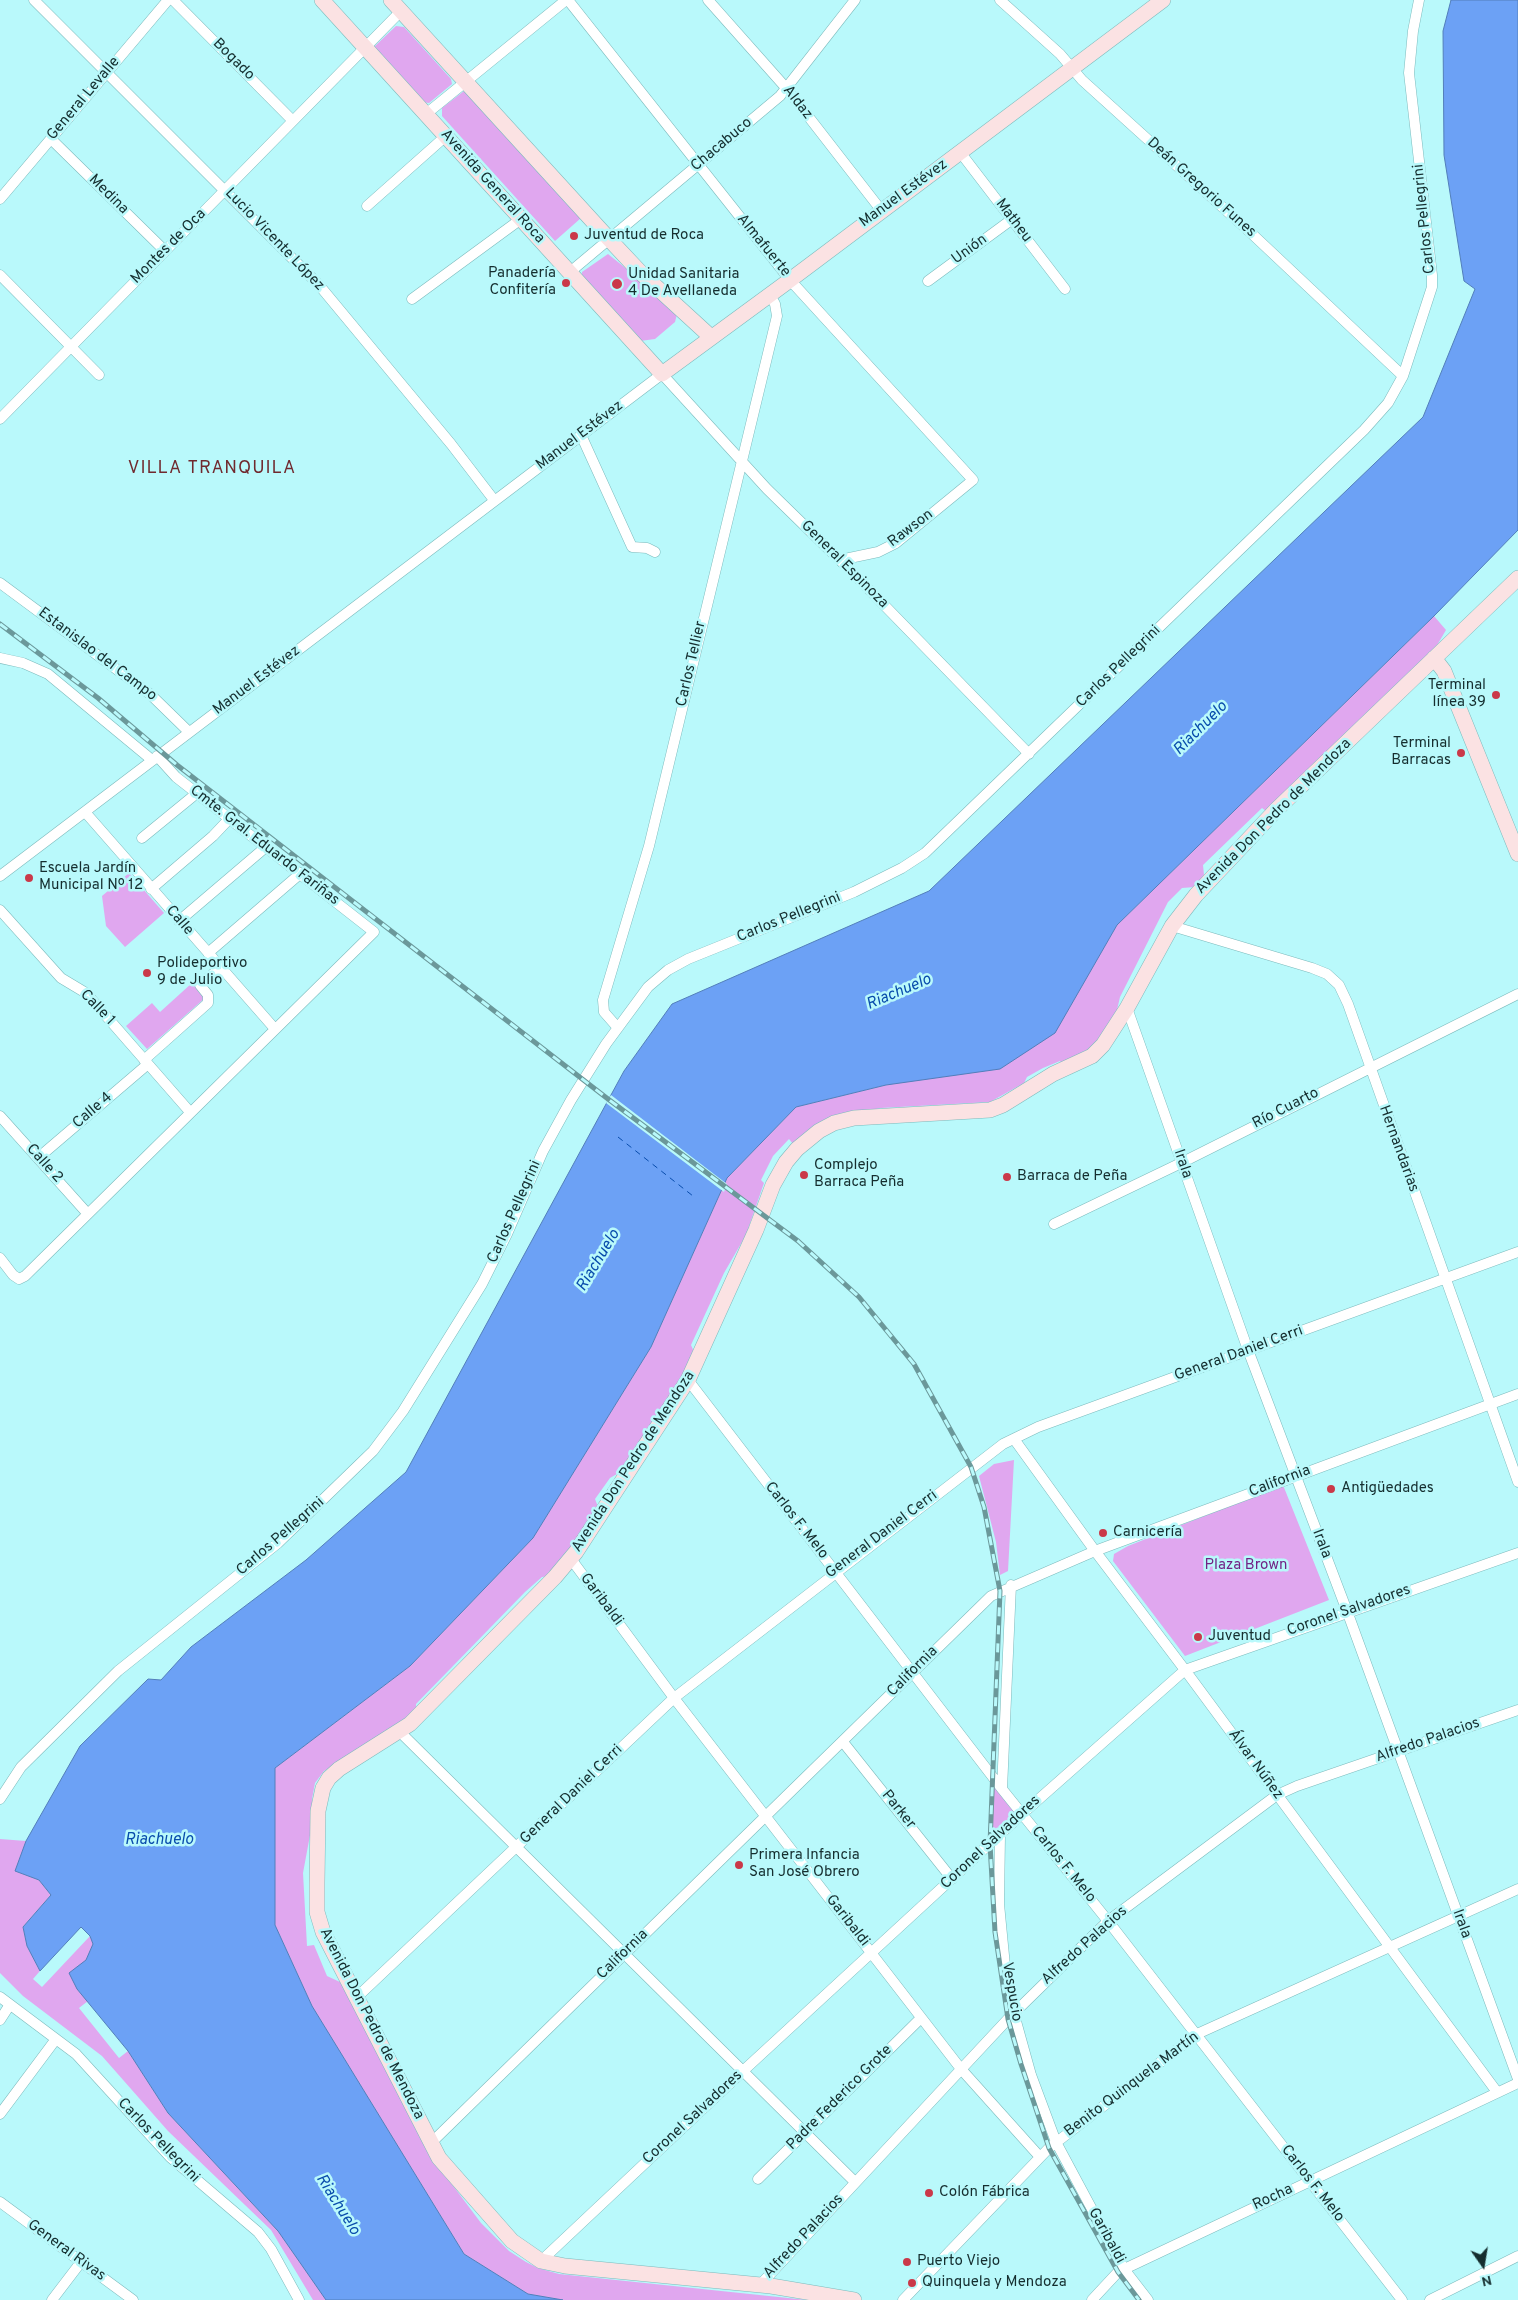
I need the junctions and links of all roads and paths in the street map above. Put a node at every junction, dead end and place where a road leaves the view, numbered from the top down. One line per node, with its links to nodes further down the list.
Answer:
1 (34, 0): 15 (street, Lucio Vicente López)
2 (168, 0): 15 (street, General Levalle)
3 (173, 0): 19 (street, Bogado)
4 (322, 0): 13 (main road, Avenida General Roca)
5 (391, 0): 12 (main road)
6 (567, 0): 16 (street); 23 (street, Almafuerte)
7 (708, 0): 17 (street, Aldaz)
8 (855, 0): 17 (street, Chacabuco)
9 (1000, 0): 14 (street, Deán Gregorio Funes)
10 (1163, 0): 14 (main road, Manuel Estévez)
11 (1419, 0): 43 (street, Carlos Pellegrini)
12 (401, 11): 13 (street, Montes de Oca); 16 (main road)
13 (365, 47): 18 (main road, Avenida General Roca); 19 (street, Montes de Oca)
14 (1073, 68): 22 (main road, Manuel Estévez); 43 (street, Deán Gregorio Funes)
15 (105, 73): 21 (street, General Levalle); 24 (street, Lucio Vicente López)
16 (465, 81): 18 (street); 30 (main road)
17 (787, 89): 23 (street, Chacabuco); 27 (street, Aldaz)
18 (426, 114): 20 (main road, Avenida General Roca)
19 (292, 120): 24 (street, Montes de Oca)
20 (447, 135): 26 (street); 28 (main road, Avenida General Roca)
21 (51, 139): 25 (street, General Levalle); 31 (street, Medina)
22 (960, 152): 27 (main road, Manuel Estévez); 29 (street, Matheu)
23 (698, 166): 30 (street, Chacabuco); 34 (street, Almafuerte)
24 (225, 190): 31 (street, Montes de Oca); 48 (street, Lucio Vicente López)
25 (0, 199)
26 (367, 206)
27 (881, 210): 34 (main road, Manuel Estévez)
28 (521, 219): 32 (main road, Avenida General Roca); 38 (street)
29 (1011, 220): 35 (street, Unión); 36 (street, Matheu)
30 (609, 239): 32 (street, Chacabuco); 39 (main road)
31 (164, 250): 40 (street, Montes de Oca)
32 (570, 272): 41 (main road, Avenida General Roca)
33 (0, 276): 40 (street)
34 (790, 280): 37 (main road, Manuel Estévez); 47 (street, Almafuerte)
35 (928, 281)
36 (1065, 289)
37 (770, 295): 39 (main road, Manuel Estévez); 46 (street, Carlos Tellier)
38 (412, 299)
39 (711, 337): 41 (main road, Manuel Estévez)
40 (71, 347): 42 (street); 44 (street, Montes de Oca)
41 (662, 374): 45 (street, Manuel Estévez); 46 (street, General Espinoza)
42 (99, 375)
43 (1403, 376): 56 (street, Carlos Pellegrini)
44 (0, 419)
45 (581, 435): 48 (street, Manuel Estévez); 49 (street)
46 (740, 462): 50 (street, General Espinoza); 74 (street, Carlos Tellier)
47 (973, 480): 50 (street, Rawson)
48 (494, 500): 55 (street, Manuel Estévez)
49 (655, 552)
50 (840, 560): 56 (street, General Espinoza)
51 (1518, 578): 54 (main road, Avenida Don Pedro de Mendoza)
52 (0, 583): 55 (street, Estanislao del Campo)
53 (0, 658): 57 (street, Cmte. Gral. Eduardo Fariñas)
54 (1434, 658): 63 (main road); 69 (main road, Avenida Don Pedro de Mendoza)
55 (189, 732): 57 (street, Manuel Estévez)
56 (1029, 754): 74 (street, Carlos Pellegrini)
57 (154, 758): 58 (street, Cmte. Gral. Eduardo Fariñas); 59 (street, Manuel Estévez)
58 (197, 793): 60 (street, Cmte. Gral. Eduardo Fariñas); 61 (street)
59 (85, 812): 65 (street, Manuel Estévez); 66 (street, Calle)
60 (230, 818): 62 (street, Cmte. Gral. Eduardo Fariñas); 66 (street)
61 (142, 838)
62 (267, 846): 64 (street, Cmte. Gral. Eduardo Fariñas); 68 (street)
63 (1518, 854)
64 (301, 873): 70 (street); 75 (street, Cmte. Gral. Eduardo Fariñas)
65 (0, 876)
66 (151, 889): 68 (street, Calle)
67 (0, 910): 76 (street, Calle 1)
68 (179, 921): 70 (street, Calle)
69 (1172, 926): 73 (main road, Avenida Don Pedro de Mendoza); 77 (street, Hernandarias)
70 (208, 953): 71 (street, Calle)
71 (220, 968): 75 (street, Calle); 76 (street, Calle 4)
72 (1518, 994): 77 (street, Río Cuarto)
73 (1127, 1008): 81 (street, Irala); 88 (main road, Avenida Don Pedro de Mendoza)
74 (618, 1028): 109 (street, Carlos Pellegrini)
75 (275, 1029): 78 (street)
76 (146, 1062): 78 (street, Calle 1); 80 (street, Calle 4)
77 (1369, 1067): 81 (street, Río Cuarto); 86 (street, Hernandarias)
78 (190, 1112): 82 (street)
79 (0, 1116): 80 (street, Calle 2)
80 (38, 1158): 82 (street, Calle 2)
81 (1181, 1163): 83 (street, Río Cuarto); 87 (street, Irala)
82 (87, 1213): 85 (street)
83 (1054, 1224)
84 (1518, 1252): 86 (street, General Daniel Cerri)
85 (0, 1258)
86 (1445, 1279): 87 (street, General Daniel Cerri); 90 (street, Hernandarias)
87 (1248, 1350): 91 (street, General Daniel Cerri); 92 (street, Irala)
88 (688, 1380): 96 (main road, Avenida Don Pedro de Mendoza); 97 (street, Carlos F. Melo)
89 (1518, 1394): 90 (street, California)
90 (1490, 1404): 92 (street, California); 93 (street, Hernandarias)
91 (1014, 1438): 94 (street, Álvar Núñez); 97 (street, General Daniel Cerri)
92 (1295, 1476): 94 (street, California); 99 (street, Irala)
93 (1518, 1482)
94 (1095, 1552): 98 (street, California); 100 (street, Álvar Núñez)
95 (1518, 1553): 99 (street, Coronel Salvadores)
96 (571, 1560): 102 (street, Garibaldi); 104 (main road, Avenida Don Pedro de Mendoza)
97 (835, 1571): 101 (street, Carlos F. Melo); 102 (street, General Daniel Cerri)
98 (1011, 1585): 101 (street, California); 107 (street)
99 (1347, 1611): 100 (street, Coronel Salvadores); 106 (street, Irala)
100 (1185, 1670): 108 (street, Álvar Núñez); 110 (street, Coronel Salvadores)
101 (913, 1673): 105 (street, California); 107 (street, Carlos F. Melo)
102 (674, 1698): 111 (street, Garibaldi); 113 (street, General Daniel Cerri)
103 (1518, 1710): 106 (street, Alfredo Palacios)
104 (400, 1732): 113 (street); 122 (main road, Avenida Don Pedro de Mendoza)
105 (843, 1742): 111 (street, California); 114 (street, Parker)
106 (1398, 1751): 108 (street, Alfredo Palacios); 116 (street, Irala)
107 (1002, 1789): 110 (street, Carlos F. Melo)
108 (1278, 1796): 117 (street, Alfredo Palacios); 118 (street, Álvar Núñez)
109 (0, 1799)
110 (1022, 1814): 112 (street, Coronel Salvadores); 117 (street, Carlos F. Melo)
111 (766, 1817): 119 (street, California); 120 (street, Garibaldi)
112 (1000, 1835): 114 (street, Coronel Salvadores); 124 (street, Vespucio)
113 (518, 1847): 119 (street); 122 (street, General Daniel Cerri)
114 (952, 1879): 120 (street, Coronel Salvadores)
115 (1518, 1889): 116 (street, Benito Quinquela Martín)
116 (1458, 1916): 118 (street, Benito Quinquela Martín); 131 (street, Irala)
117 (1108, 1921): 124 (street, Alfredo Palacios); 127 (street, Carlos F. Melo)
118 (1389, 1947): 127 (street, Benito Quinquela Martín); 133 (street, Álvar Núñez)
119 (625, 1953): 130 (street); 137 (street, California)
120 (871, 1953): 125 (street, Garibaldi); 130 (street, Coronel Salvadores)
121 (0, 1997): 123 (street, Carlos Pellegrini)
122 (356, 1998): 137 (main road, Avenida Don Pedro de Mendoza)
123 (9, 2006): 126 (street); 128 (street, Carlos Pellegrini)
124 (1014, 2014): 129 (street, Alfredo Palacios); 136 (street, Vespucio)
125 (922, 2018): 129 (street, Garibaldi); 135 (street, Padre Federico Grote)
126 (0, 2020)
127 (1197, 2034): 136 (street, Benito Quinquela Martín); 140 (street, Carlos F. Melo)
128 (56, 2039): 134 (street); 150 (street, Carlos Pellegrini)
129 (961, 2069): 138 (street, Garibaldi); 141 (street, Alfredo Palacios)
130 (743, 2071): 135 (street); 144 (street, Coronel Salvadores)
131 (1518, 2079)
132 (1518, 2083): 133 (street, Rocha)
133 (1497, 2092): 140 (street, Rocha)
134 (0, 2114)
135 (806, 2132): 139 (street, Padre Federico Grote); 141 (street)
136 (1056, 2142): 138 (street, Benito Quinquela Martín); 146 (street, Garibaldi)
137 (431, 2143): 144 (main road, Avenida Don Pedro de Mendoza)
138 (1040, 2157): 152 (street, Benito Quinquela Martín)
139 (758, 2179)
140 (1310, 2181): 146 (street, Rocha); 155 (street, Carlos F. Melo)
141 (855, 2182): 147 (street, Alfredo Palacios)
142 (0, 2202): 145 (street, General Rivas)
143 (1518, 2256): 156 (street)
144 (541, 2261): 147 (main road, Avenida Don Pedro de Mendoza)
145 (81, 2262): 148 (street); 149 (street, General Rivas)
146 (1124, 2269): 153 (street, Rocha); 154 (street, Garibaldi)
147 (760, 2285): 151 (main road, Avenida Don Pedro de Mendoza)
148 (52, 2300)
149 (133, 2300)
150 (298, 2300)
151 (854, 2300)
152 (903, 2300)
153 (1092, 2300)
154 (1148, 2300)
155 (1402, 2300)
156 (1430, 2300)

